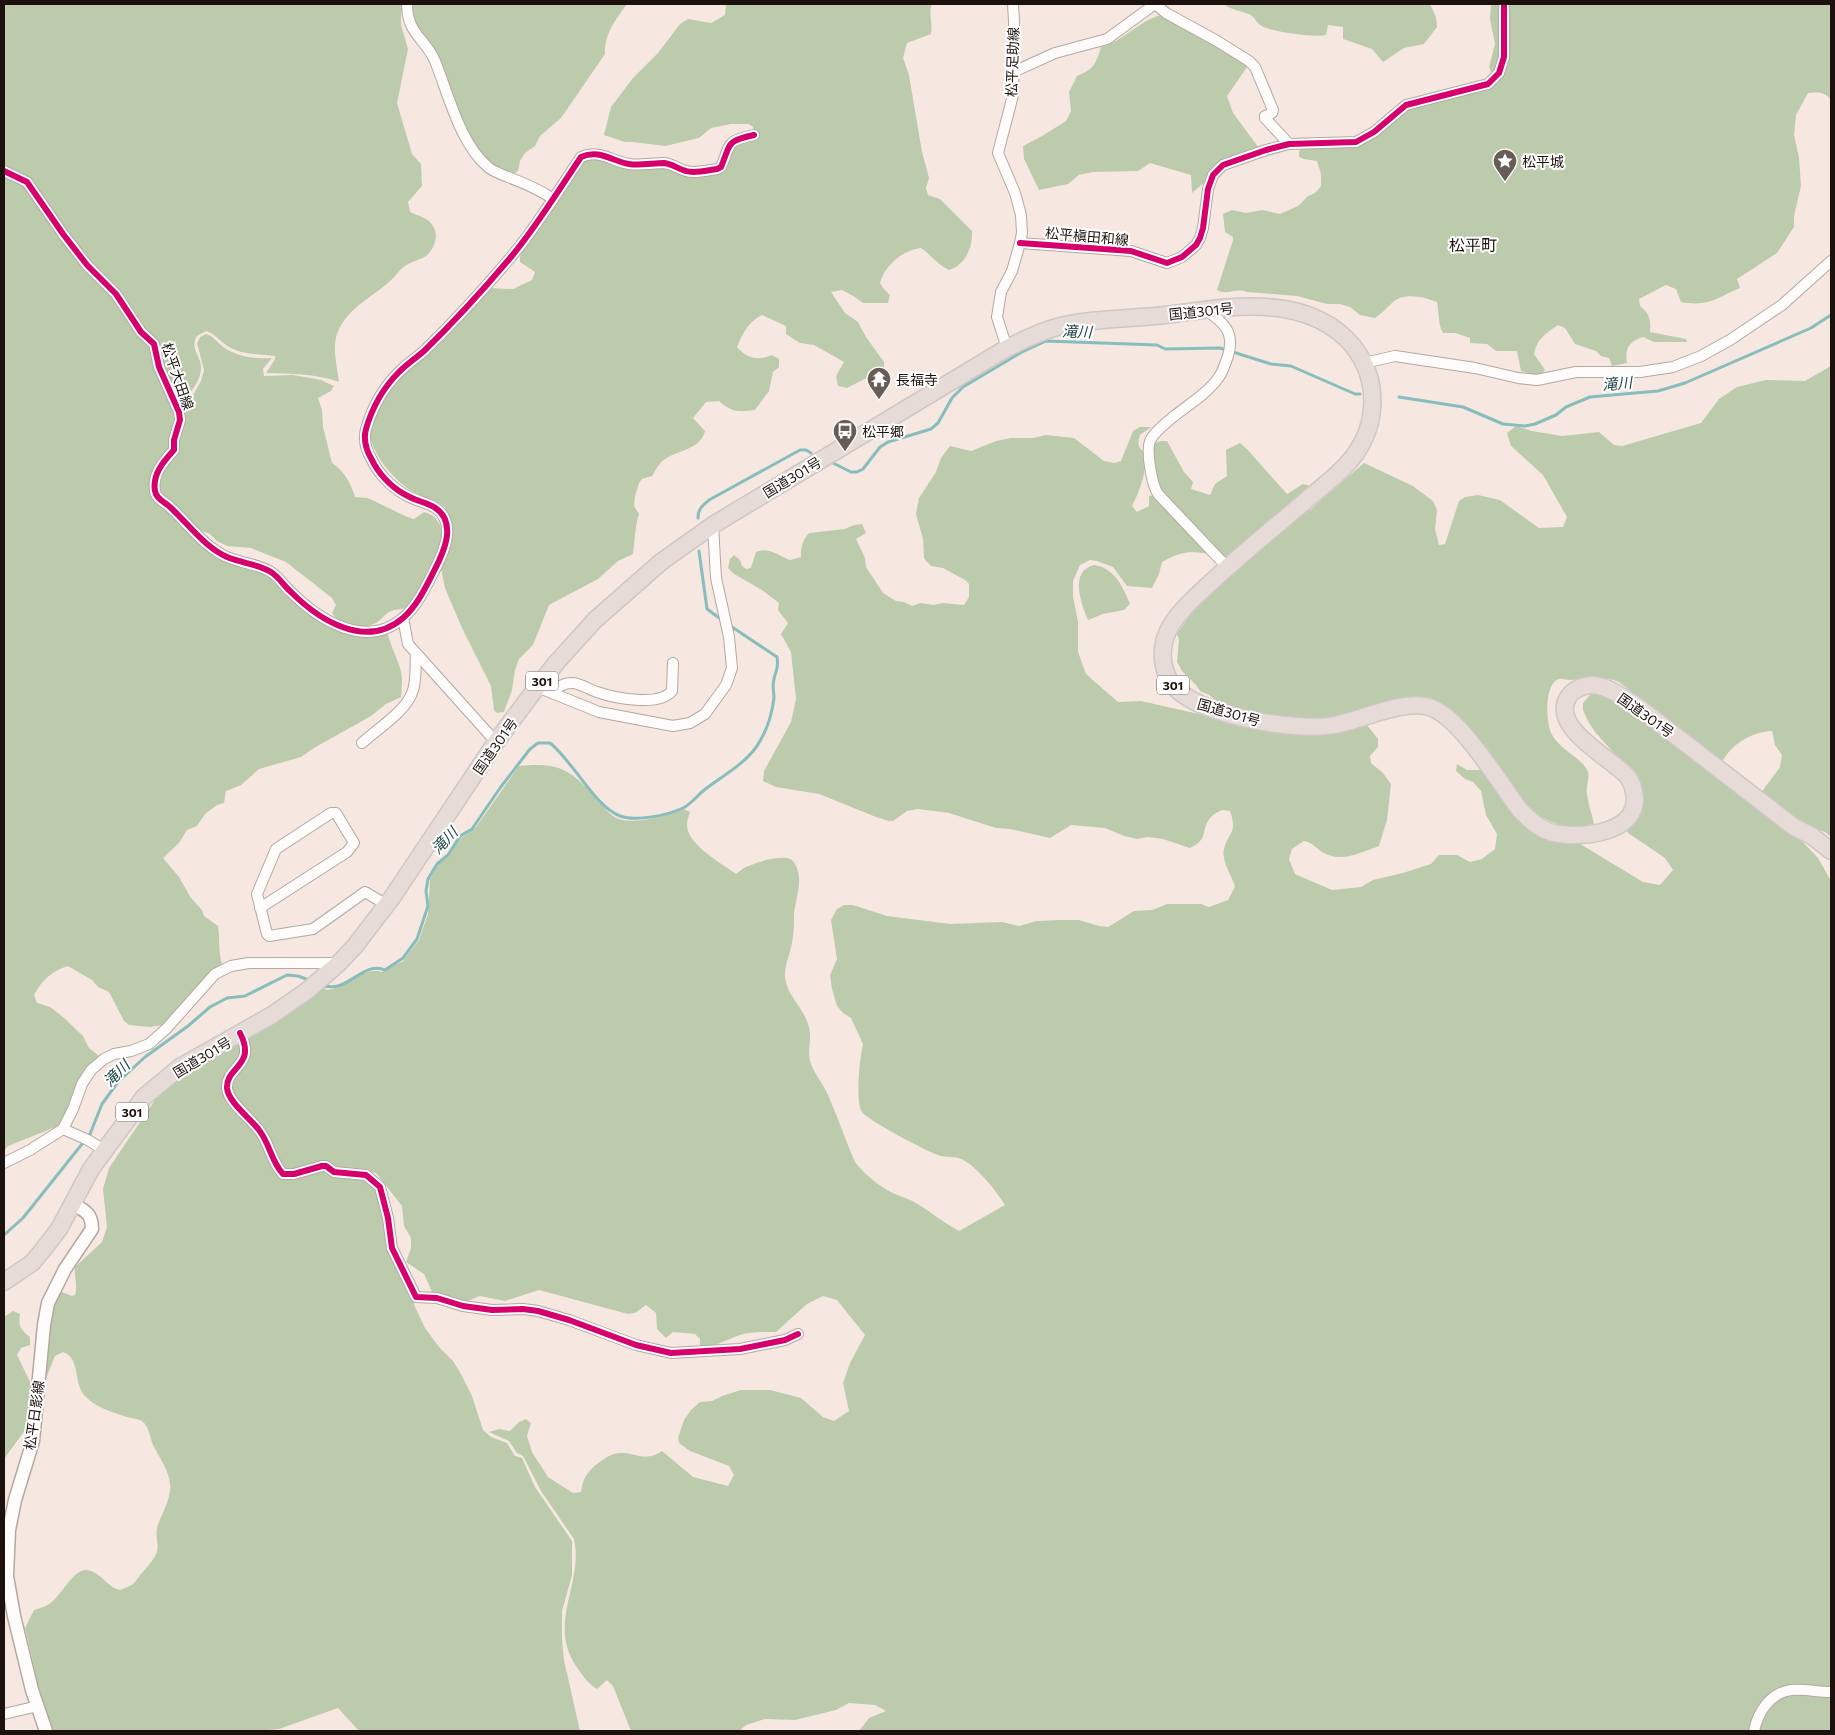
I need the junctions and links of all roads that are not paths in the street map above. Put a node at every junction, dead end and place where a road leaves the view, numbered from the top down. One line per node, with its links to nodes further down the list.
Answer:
1 (407, 4): 9 (street)
2 (1013, 4): 5 (street, 松平足助線)
3 (1155, 4): 5 (street); 7 (street)
4 (1504, 4): 7 (street, 松平槇田和線)
5 (1013, 72): 10 (street, 松平足助線)
6 (754, 135): 9 (street)
7 (1289, 144): 10 (street, 松平槇田和線)
8 (4, 171): 17 (street, 松平大田線)
9 (553, 198): 17 (street)
10 (1020, 243): 13 (street, 松平足助線)
11 (1831, 261): 14 (street)
12 (1205, 310): 13 (highway, 国道301号 / 301); 14 (highway, 国道301号 / 301); 16 (street)
13 (1007, 348): 15 (highway, 国道301号 / 301)
14 (1364, 363): 16 (highway, 国道301号 / 301)
15 (713, 524): 20 (highway, 国道301号 / 301); 20 (street)
16 (1227, 567): 23 (highway, 国道301号 / 301)
17 (403, 618): 18 (street)
18 (416, 654): 21 (street); 22 (street)
19 (673, 663): 20 (street)
20 (544, 690): 21 (highway, 国道301号 / 301)
21 (496, 742): 24 (highway, 国道301号 / 301)
22 (362, 744)
23 (1831, 851)
24 (386, 905): 25 (street); 26 (highway, 国道301号 / 301)
25 (260, 908): 25 (street)
26 (338, 963): 27 (highway, 国道301号 / 301); 28 (street)
27 (240, 1034): 29 (highway, 国道301号 / 301); 33 (street)
28 (68, 1131): 29 (street); 30 (street)
29 (104, 1150): 31 (highway, 国道301号 / 301)
30 (4, 1163)
31 (73, 1204): 32 (highway, 国道301号 / 301); 35 (street, 松平日影線)
32 (4, 1282)
33 (798, 1334)
34 (1831, 1692): 38 (street)
35 (38, 1706): 36 (street); 37 (street, 松平日影線)
36 (4, 1714)
37 (46, 1731)
38 (1754, 1731)

